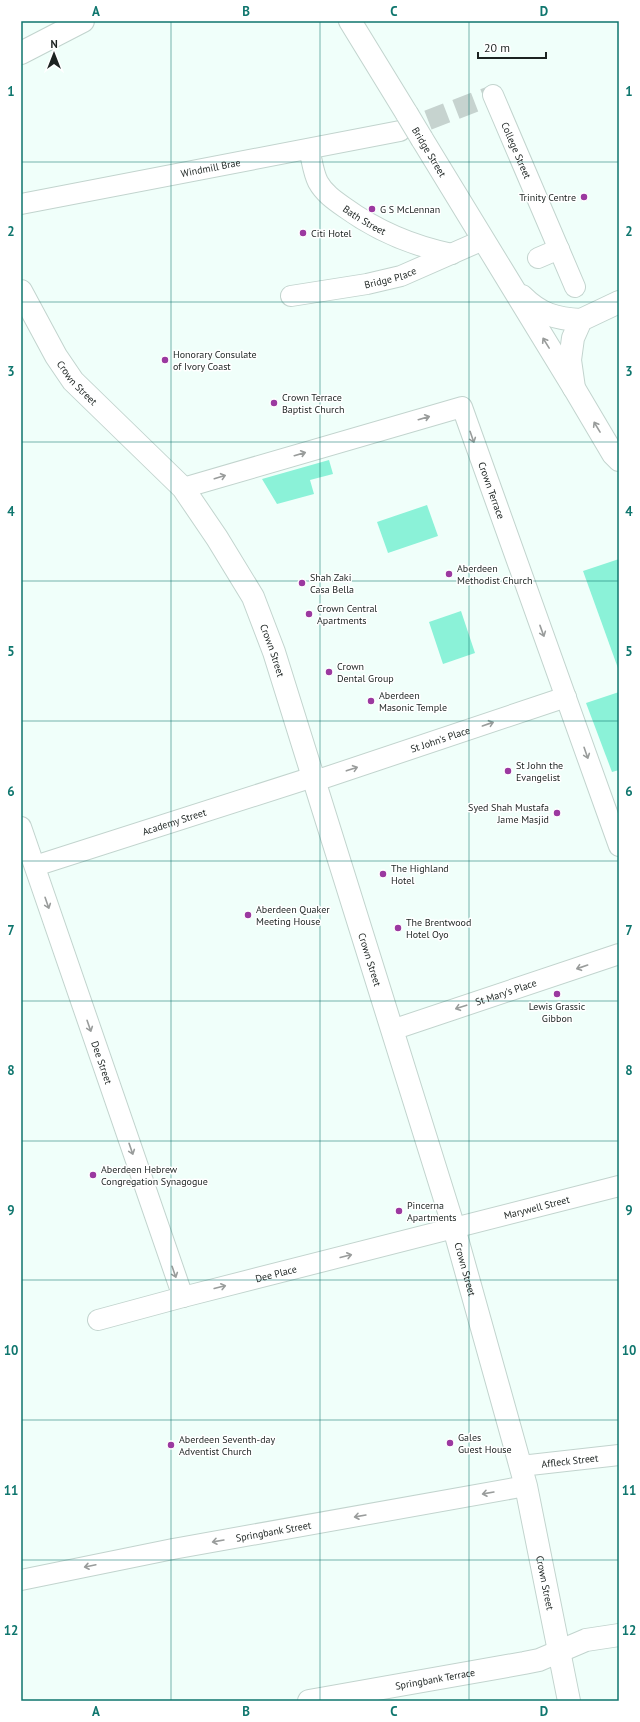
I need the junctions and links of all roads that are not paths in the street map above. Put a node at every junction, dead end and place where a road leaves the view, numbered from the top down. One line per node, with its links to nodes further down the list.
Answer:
1 (83, 21): 3 (street)
2 (350, 21): 5 (street, Bridge Street)
3 (21, 53)
4 (493, 95): 9 (street, College Street)
5 (404, 123): 6 (street, Windmill Brae); 8 (street, Bridge Street, bridge)
6 (309, 149): 7 (street, Windmill Brae); 10 (street, Bath Street)
7 (21, 204)
8 (484, 240): 10 (street, Bridge Place); 12 (street, Bridge Street)
9 (559, 249): 11 (street); 13 (street, College Street)
10 (452, 254): 15 (street, Bridge Place)
11 (538, 258)
12 (509, 282): 17 (street, Bridge Street); 18 (street, Bridge Street, one-way to 12)
13 (575, 287)
14 (21, 291): 20 (street, Crown Street)
15 (291, 296)
16 (619, 302): 17 (street)
17 (581, 320): 18 (street)
18 (574, 388): 19 (street, Bridge Street, one-way to 18)
19 (619, 460)
20 (183, 488): 21 (street, Crown Terrace, one-way to 21); 22 (street, Crown Street)
21 (566, 697): 22 (street, St John's Place, one-way to 21); 24 (street, Crown Terrace, one-way to 24)
22 (314, 779): 25 (street, Academy Street); 27 (street, Crown Street)
23 (21, 828): 25 (street, Dee Street)
24 (619, 846)
25 (35, 866): 30 (street, Dee Street, one-way to 30)
26 (619, 954): 27 (street, St Mary's Place, one-way to 27)
27 (392, 1030): 29 (street, Crown Street)
28 (619, 1186): 29 (street, Marywell Street)
29 (454, 1228): 30 (street, Dee Place, one-way to 29); 33 (street, Crown Street)
30 (183, 1297): 31 (street, Dee Place)
31 (98, 1320)
32 (619, 1455): 33 (street, Affleck Street)
33 (524, 1476): 34 (street, Springbank Street, one-way to 34); 36 (street, Crown Street)
34 (21, 1580)
35 (619, 1634): 36 (street, Springbank Terrace)
36 (559, 1651): 37 (street, Springbank Terrace); 38 (street, Crown Street)
37 (309, 1701)
38 (569, 1701)

